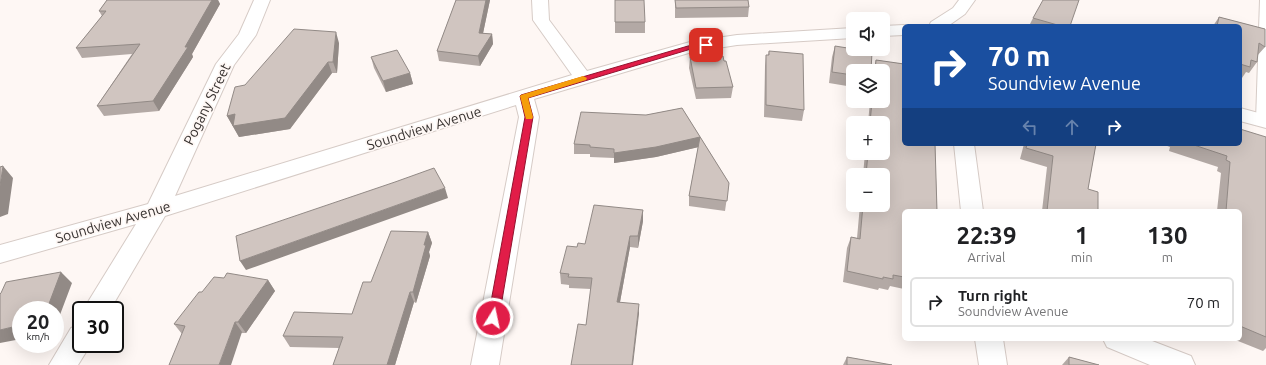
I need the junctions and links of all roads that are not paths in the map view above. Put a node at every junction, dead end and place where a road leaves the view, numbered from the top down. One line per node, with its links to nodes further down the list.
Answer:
1 (262, 0): 15 (street, Pogany Street)
2 (540, 0): 9 (street)
3 (967, 0): 5 (street)
4 (1265, 0): 12 (lane)
5 (940, 24)
6 (902, 30): 7 (street)
7 (890, 31)
8 (846, 33): 9 (street, Soundview Avenue)
9 (583, 78): 10 (street, Soundview Avenue)
10 (524, 96): 15 (street, Soundview Avenue); 22 (street)
11 (1242, 115): 12 (street)
12 (1264, 122)
13 (964, 146): 14 (street)
14 (972, 209)
15 (156, 210): 16 (street, Soundview Avenue); 17 (street, Pogany Street)
16 (0, 254)
17 (101, 301)
18 (989, 341): 23 (street)
19 (1122, 341): 24 (street)
20 (72, 350): 21 (street)
21 (63, 365)
22 (485, 365)
23 (993, 365)
24 (1181, 365)

